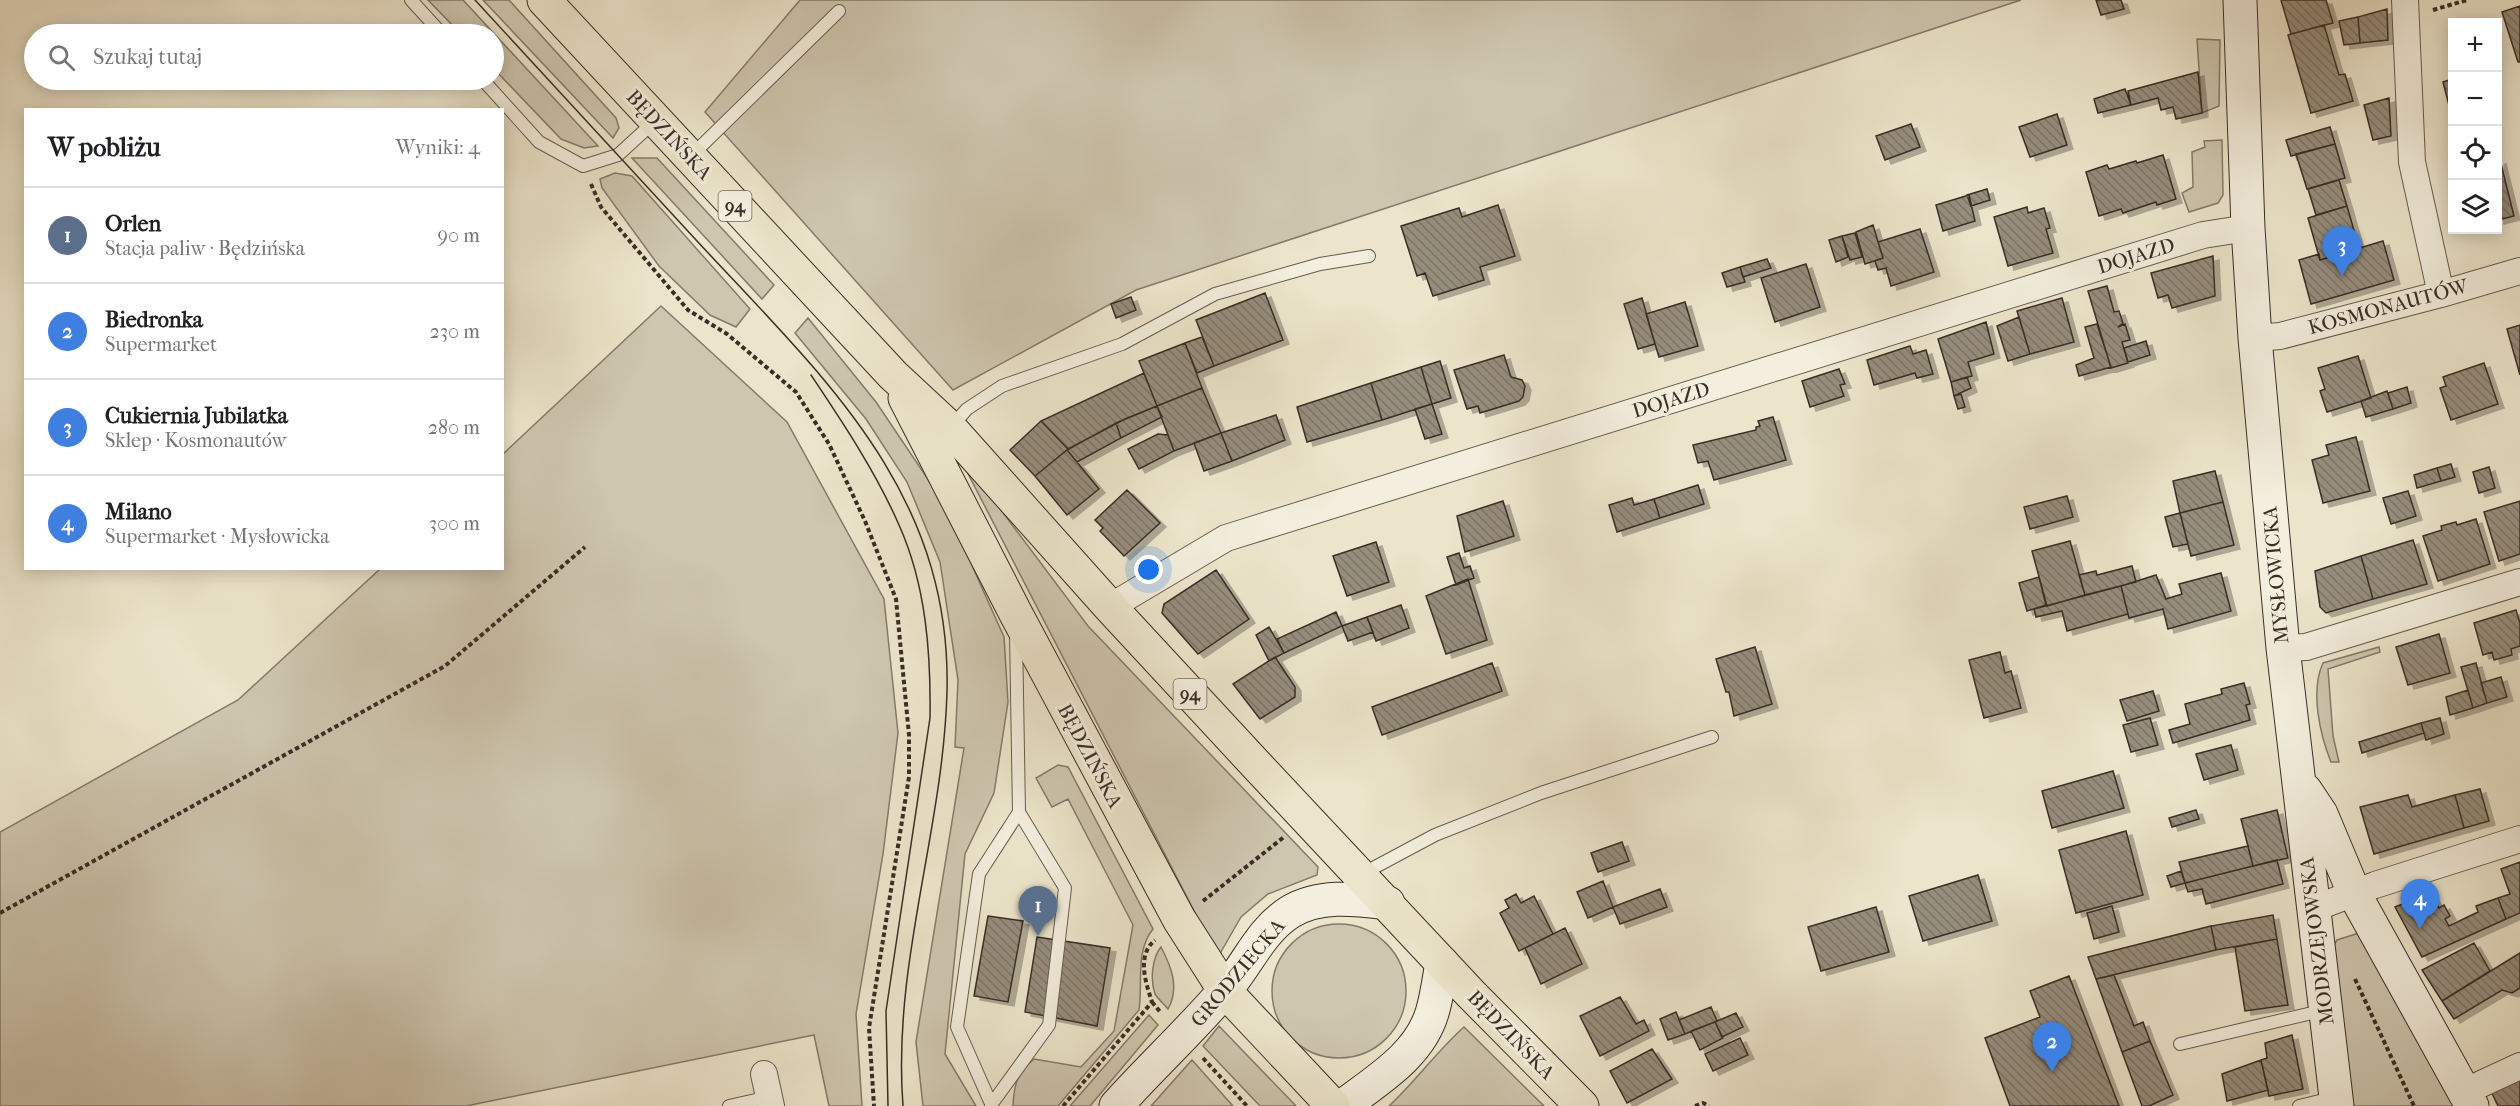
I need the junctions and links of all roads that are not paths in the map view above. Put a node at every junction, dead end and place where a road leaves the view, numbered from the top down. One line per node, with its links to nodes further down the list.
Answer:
1 (411, 0): 6 (lane)
2 (544, 0): 8 (main road, BĘDZIŃSKA / 94)
3 (2240, 0): 10 (street, MYSŁOWICKA)
4 (2405, 0): 13 (street)
5 (839, 11): 9 (lane)
6 (433, 24)
7 (492, 90): 8 (lane)
8 (656, 120): 9 (main road, BĘDZIŃSKA / 94)
9 (690, 158): 15 (main road, BĘDZIŃSKA / 94)
10 (2248, 228): 14 (street, MYSŁOWICKA); 18 (street, DOJAZD)
11 (1369, 256): 16 (lane)
12 (2520, 271): 13 (street, KOSMONAUTÓW)
13 (2441, 294): 14 (street, KOSMONAUTÓW)
14 (2255, 338): 20 (street, MYSŁOWICKA)
15 (893, 375): 16 (main road, BĘDZIŃSKA / 94); 19 (main road, BĘDZIŃSKA / 94)
16 (950, 428): 18 (main road, BĘDZIŃSKA / 94)
17 (2520, 582): 20 (street)
18 (1110, 607): 25 (main road, BĘDZIŃSKA / 94)
19 (1016, 614): 23 (lane); 30 (main road, BĘDZIŃSKA / 94)
20 (2283, 648): 22 (street, MYSŁOWICKA)
21 (1712, 737): 25 (lane)
22 (2296, 775): 26 (street, MYSŁOWICKA); 28 (street, MODRZEJOWSKA)
23 (1019, 812): 38 (lane); 38 (lane)
24 (2520, 839): 26 (street)
25 (1361, 875): 27 (main road, BĘDZIŃSKA / 94)
26 (2355, 895): 28 (street); 35 (street, MYSŁOWICKA)
27 (1388, 903): 29 (main road, 94); 30 (street, GRODZIECKA)
28 (2313, 909): 31 (street, MODRZEJOWSKA)
29 (1442, 963): 41 (street); 42 (main road, BĘDZIŃSKA / 94)
30 (1225, 991): 39 (street, GRODZIECKA); 40 (main road, BĘDZIŃSKA / 94)
31 (2325, 1010): 32 (lane); 36 (street, MODRZEJOWSKA)
32 (2180, 1044)
33 (2520, 1066): 35 (street)
34 (768, 1092): 37 (lane)
35 (2468, 1099)
36 (2336, 1102): 43 (lane)
37 (729, 1106)
38 (992, 1106)
39 (1116, 1106)
40 (1333, 1106)
41 (1343, 1106)
42 (1582, 1106)
43 (2299, 1106)

